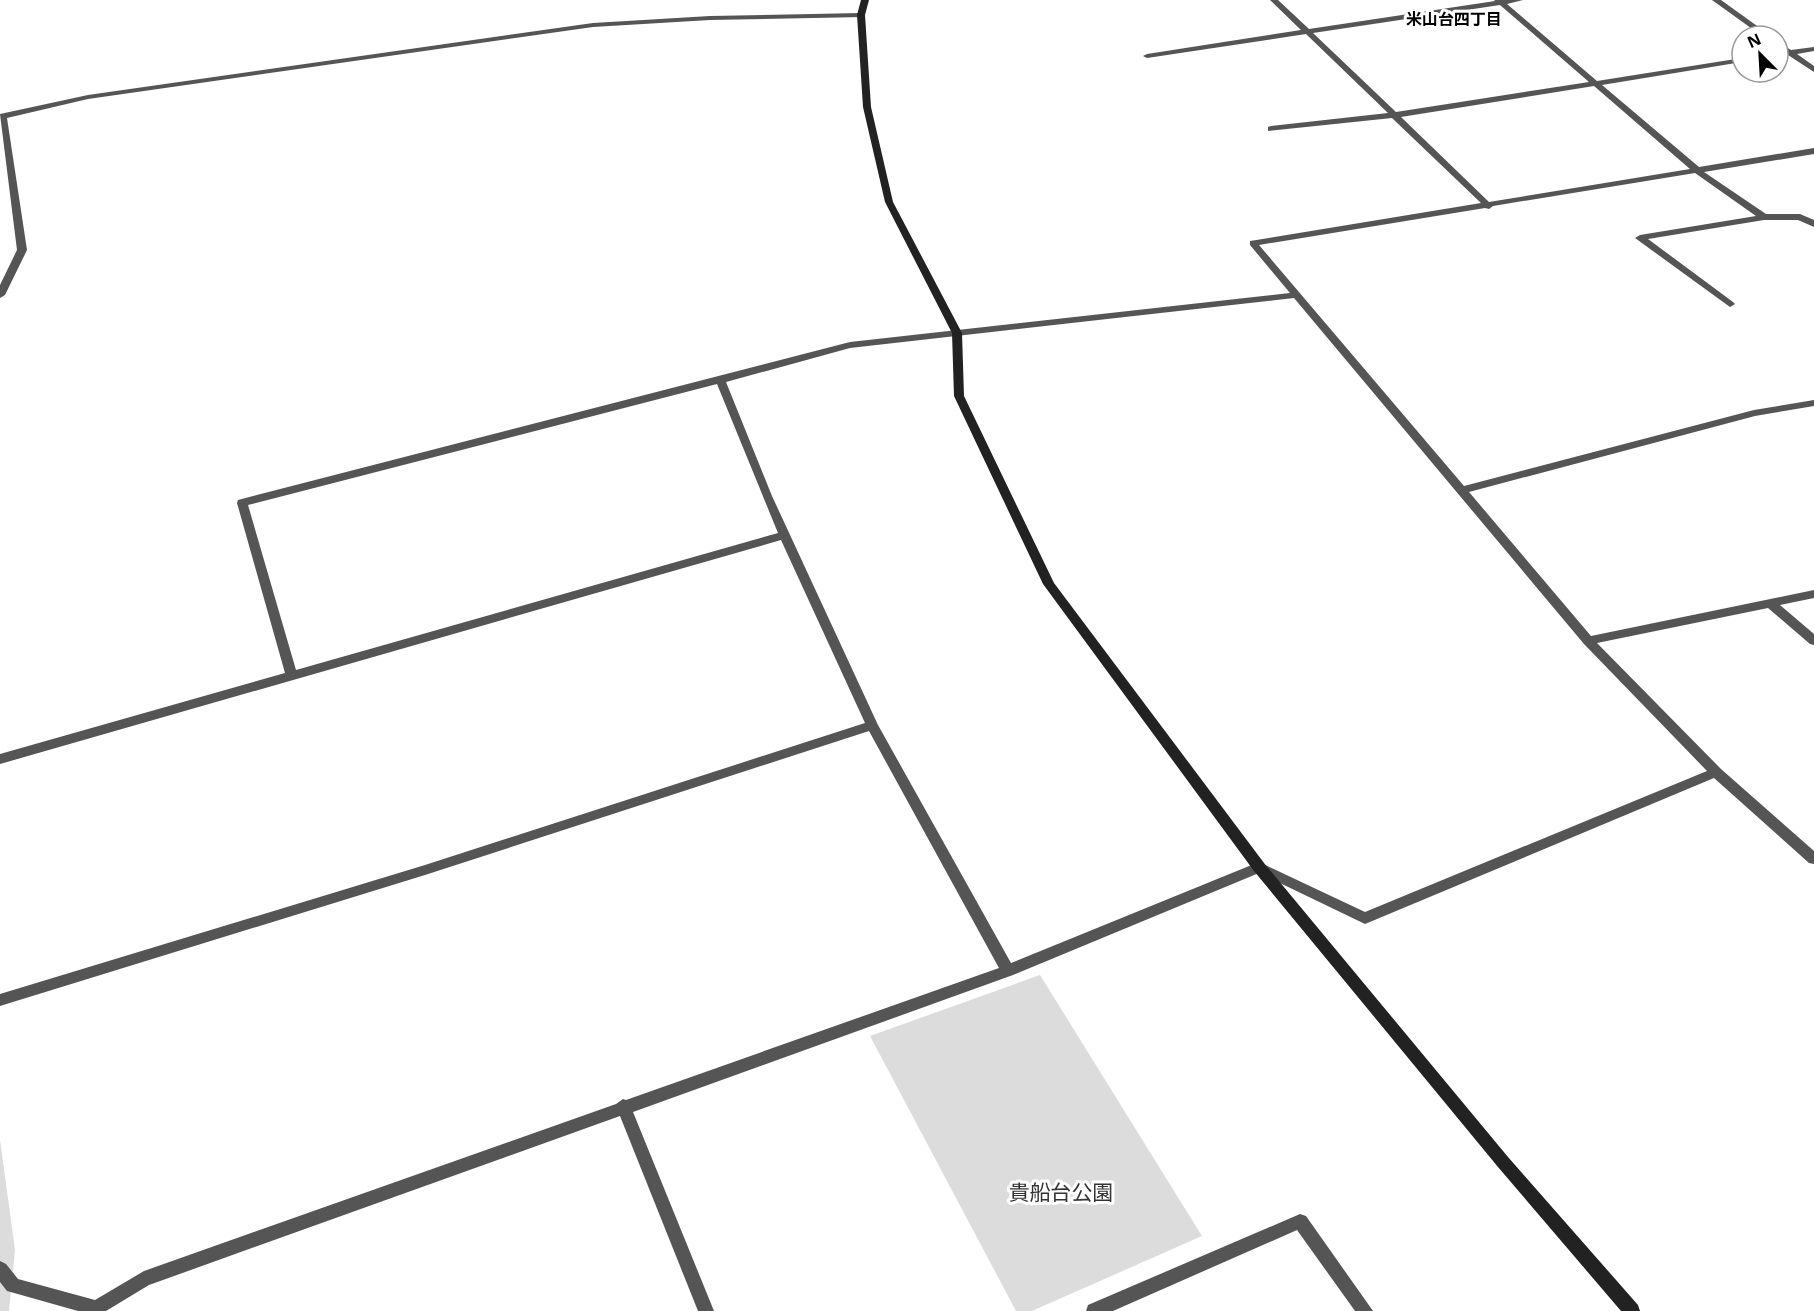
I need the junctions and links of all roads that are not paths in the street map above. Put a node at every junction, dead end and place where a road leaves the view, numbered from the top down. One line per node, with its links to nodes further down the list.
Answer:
1 (865, 0): 6 (street)
2 (1274, 0): 8 (street)
3 (1519, 0): 5 (street)
4 (1716, 0): 7 (street)
5 (1500, 1): 8 (street); 14 (street)
6 (861, 15): 16 (street); 26 (street)
7 (1750, 24)
8 (1305, 32): 11 (street); 15 (street)
9 (1814, 49): 10 (street)
10 (1790, 52): 13 (street)
11 (1147, 56)
12 (1730, 62): 14 (street)
13 (1814, 70)
14 (1596, 82): 15 (street); 19 (street)
15 (1395, 115): 17 (street); 20 (street)
16 (2, 116): 23 (street)
17 (1271, 129)
18 (1814, 152): 19 (street)
19 (1699, 171): 20 (street); 21 (street)
20 (1489, 206): 24 (street)
21 (1764, 217): 22 (street); 25 (street)
22 (1814, 224)
23 (0, 295)
24 (1296, 295): 26 (street); 29 (street)
25 (1730, 304)
26 (957, 333): 27 (street); 40 (street)
27 (720, 380): 30 (street); 35 (street)
28 (1814, 403): 29 (street)
29 (1460, 491): 33 (street)
30 (785, 535): 35 (street); 36 (street)
31 (1814, 594): 32 (street)
32 (1770, 603): 33 (street); 34 (street)
33 (1588, 641): 38 (street)
34 (1814, 641)
35 (292, 675): 37 (street)
36 (872, 724): 41 (street); 42 (street)
37 (0, 759)
38 (1716, 772): 39 (street); 40 (street)
39 (1814, 859)
40 (1259, 867): 41 (street); 49 (street)
41 (1008, 971): 43 (street)
42 (0, 1000)
43 (623, 1106): 45 (street); 46 (street)
44 (0, 1269): 45 (street)
45 (95, 1309)
46 (706, 1311)
47 (1094, 1311): 48 (street)
48 (1365, 1311)
49 (1632, 1311)

